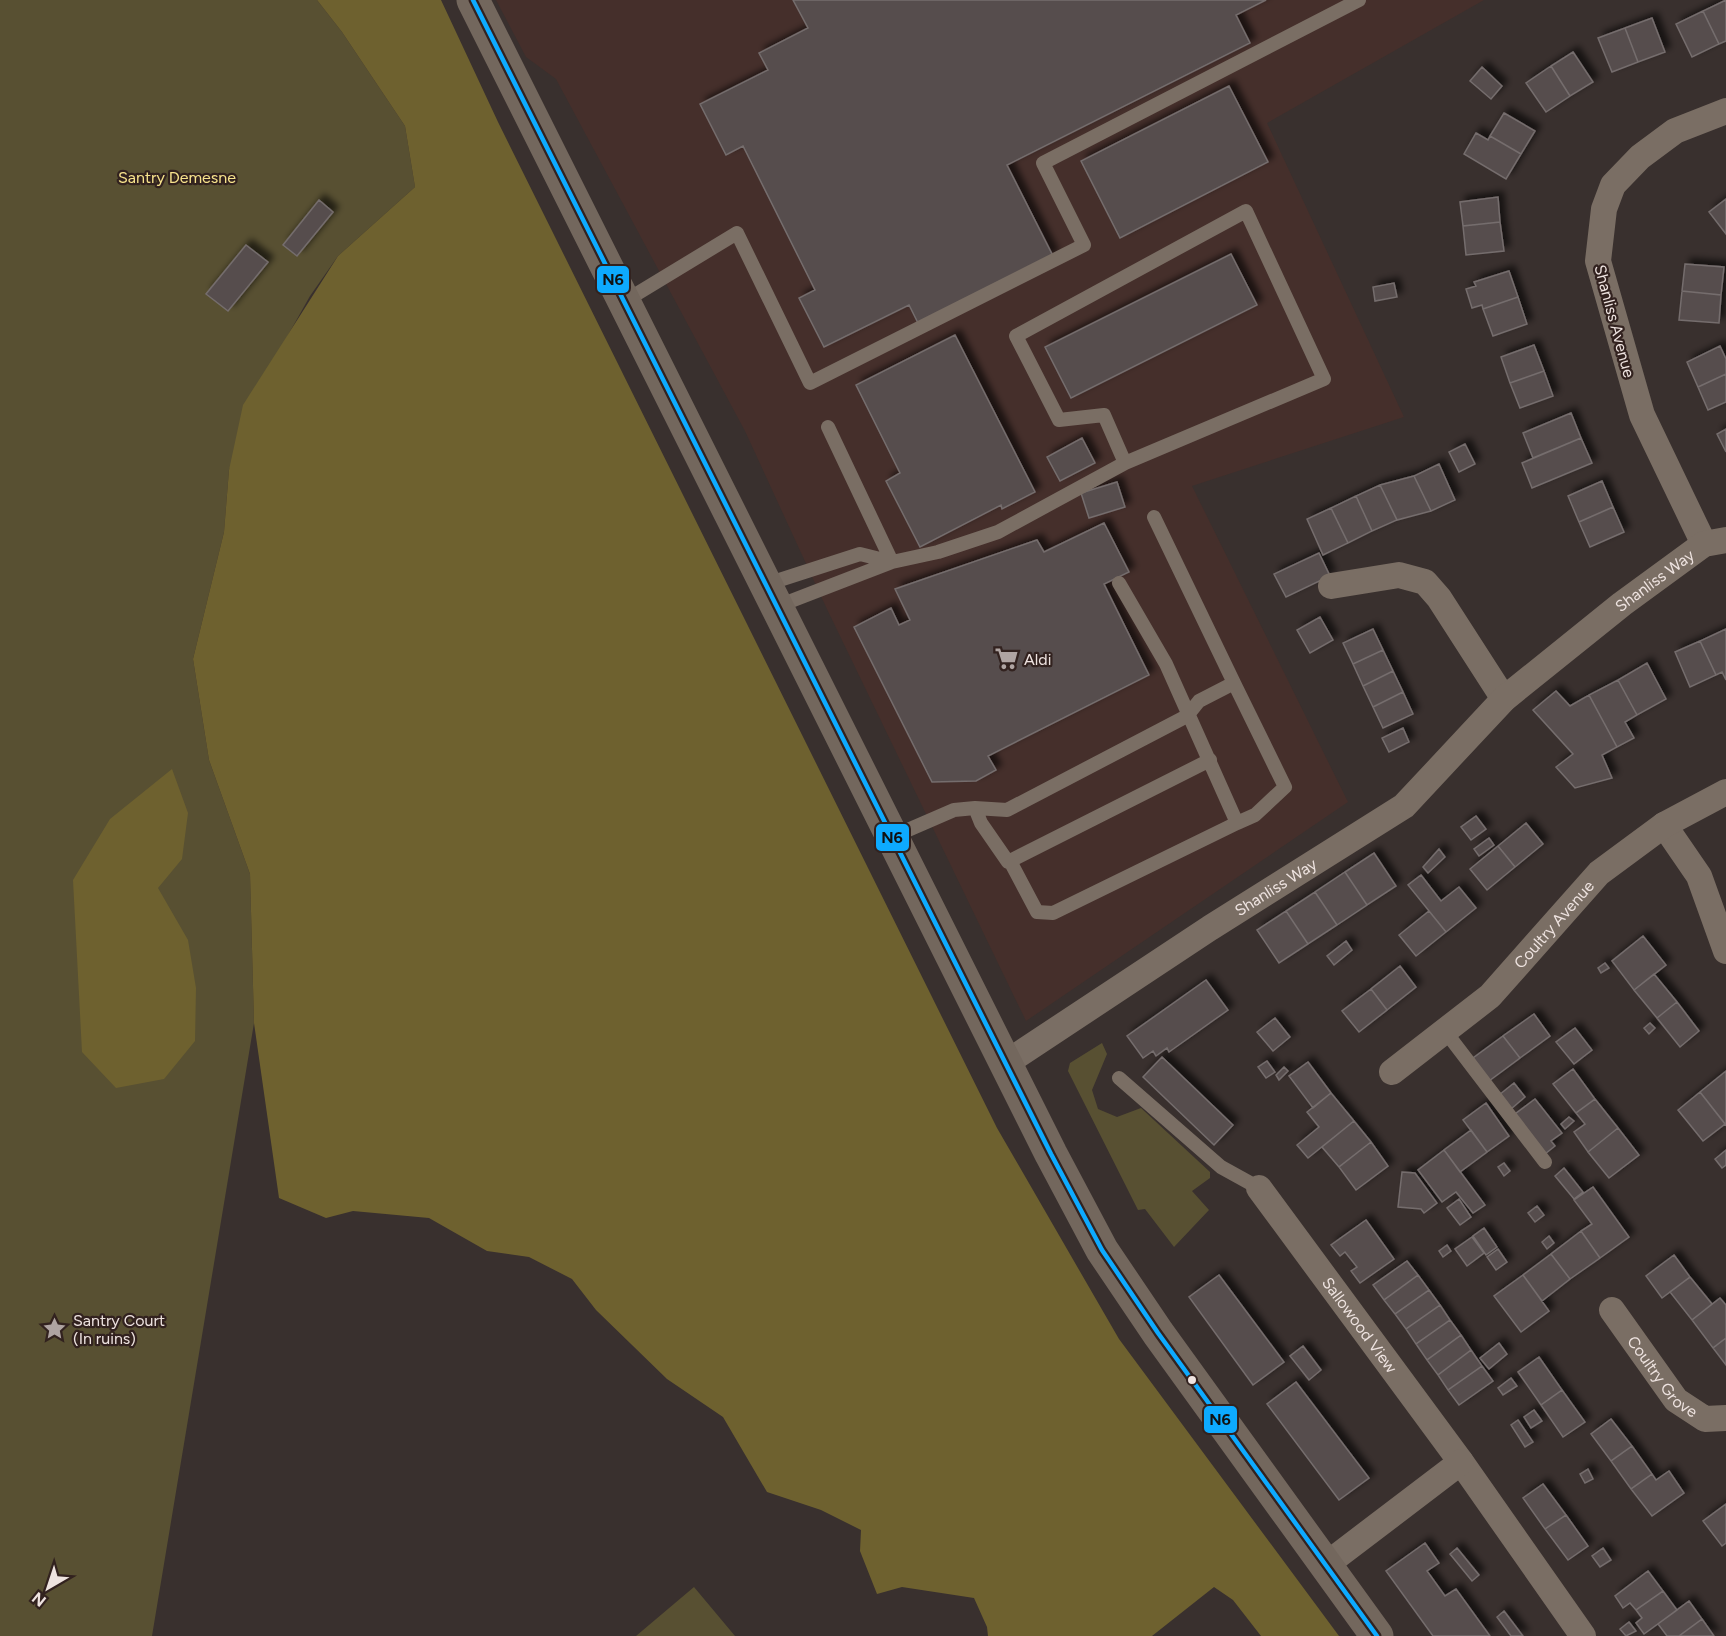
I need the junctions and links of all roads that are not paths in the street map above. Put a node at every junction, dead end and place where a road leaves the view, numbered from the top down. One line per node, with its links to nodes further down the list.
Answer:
1 (473, 0): 4 (main road)
2 (1359, 0): 4 (lane)
3 (1726, 111): 8 (street, Shanliss Avenue)
4 (625, 301): 12 (main road)
5 (828, 428): 9 (lane)
6 (1125, 463): 6 (lane); 9 (lane)
7 (1154, 517): 13 (lane)
8 (1715, 542): 14 (street, Shanliss Way)
9 (892, 562): 12 (lane); 12 (lane)
10 (1119, 583): 15 (lane)
11 (1331, 586): 14 (street)
12 (772, 595): 21 (main road)
13 (1234, 683): 15 (lane); 19 (lane)
14 (1504, 699): 25 (street, Shanliss Way)
15 (1188, 716): 16 (lane); 18 (lane)
16 (1210, 760): 19 (lane); 22 (lane)
17 (1726, 792): 20 (street, Coultry Avenue)
18 (975, 808): 21 (lane); 22 (lane)
19 (1237, 823): 22 (lane)
20 (1664, 825): 23 (street); 24 (street, Coultry Avenue)
21 (894, 836): 25 (main road)
22 (1010, 861)
23 (1726, 951)
24 (1445, 1031): 26 (street, Coultry Avenue); 28 (lane)
25 (1017, 1056): 33 (main road)
26 (1392, 1072)
27 (1119, 1078): 29 (lane)
28 (1545, 1162)
29 (1259, 1188): 32 (street, Sallowood View)
30 (1612, 1310): 31 (street, Coultry Grove)
31 (1726, 1418)
32 (1461, 1462): 33 (street); 35 (street, Sallowood View)
33 (1327, 1564): 34 (main road)
34 (1377, 1636)
35 (1583, 1636)

